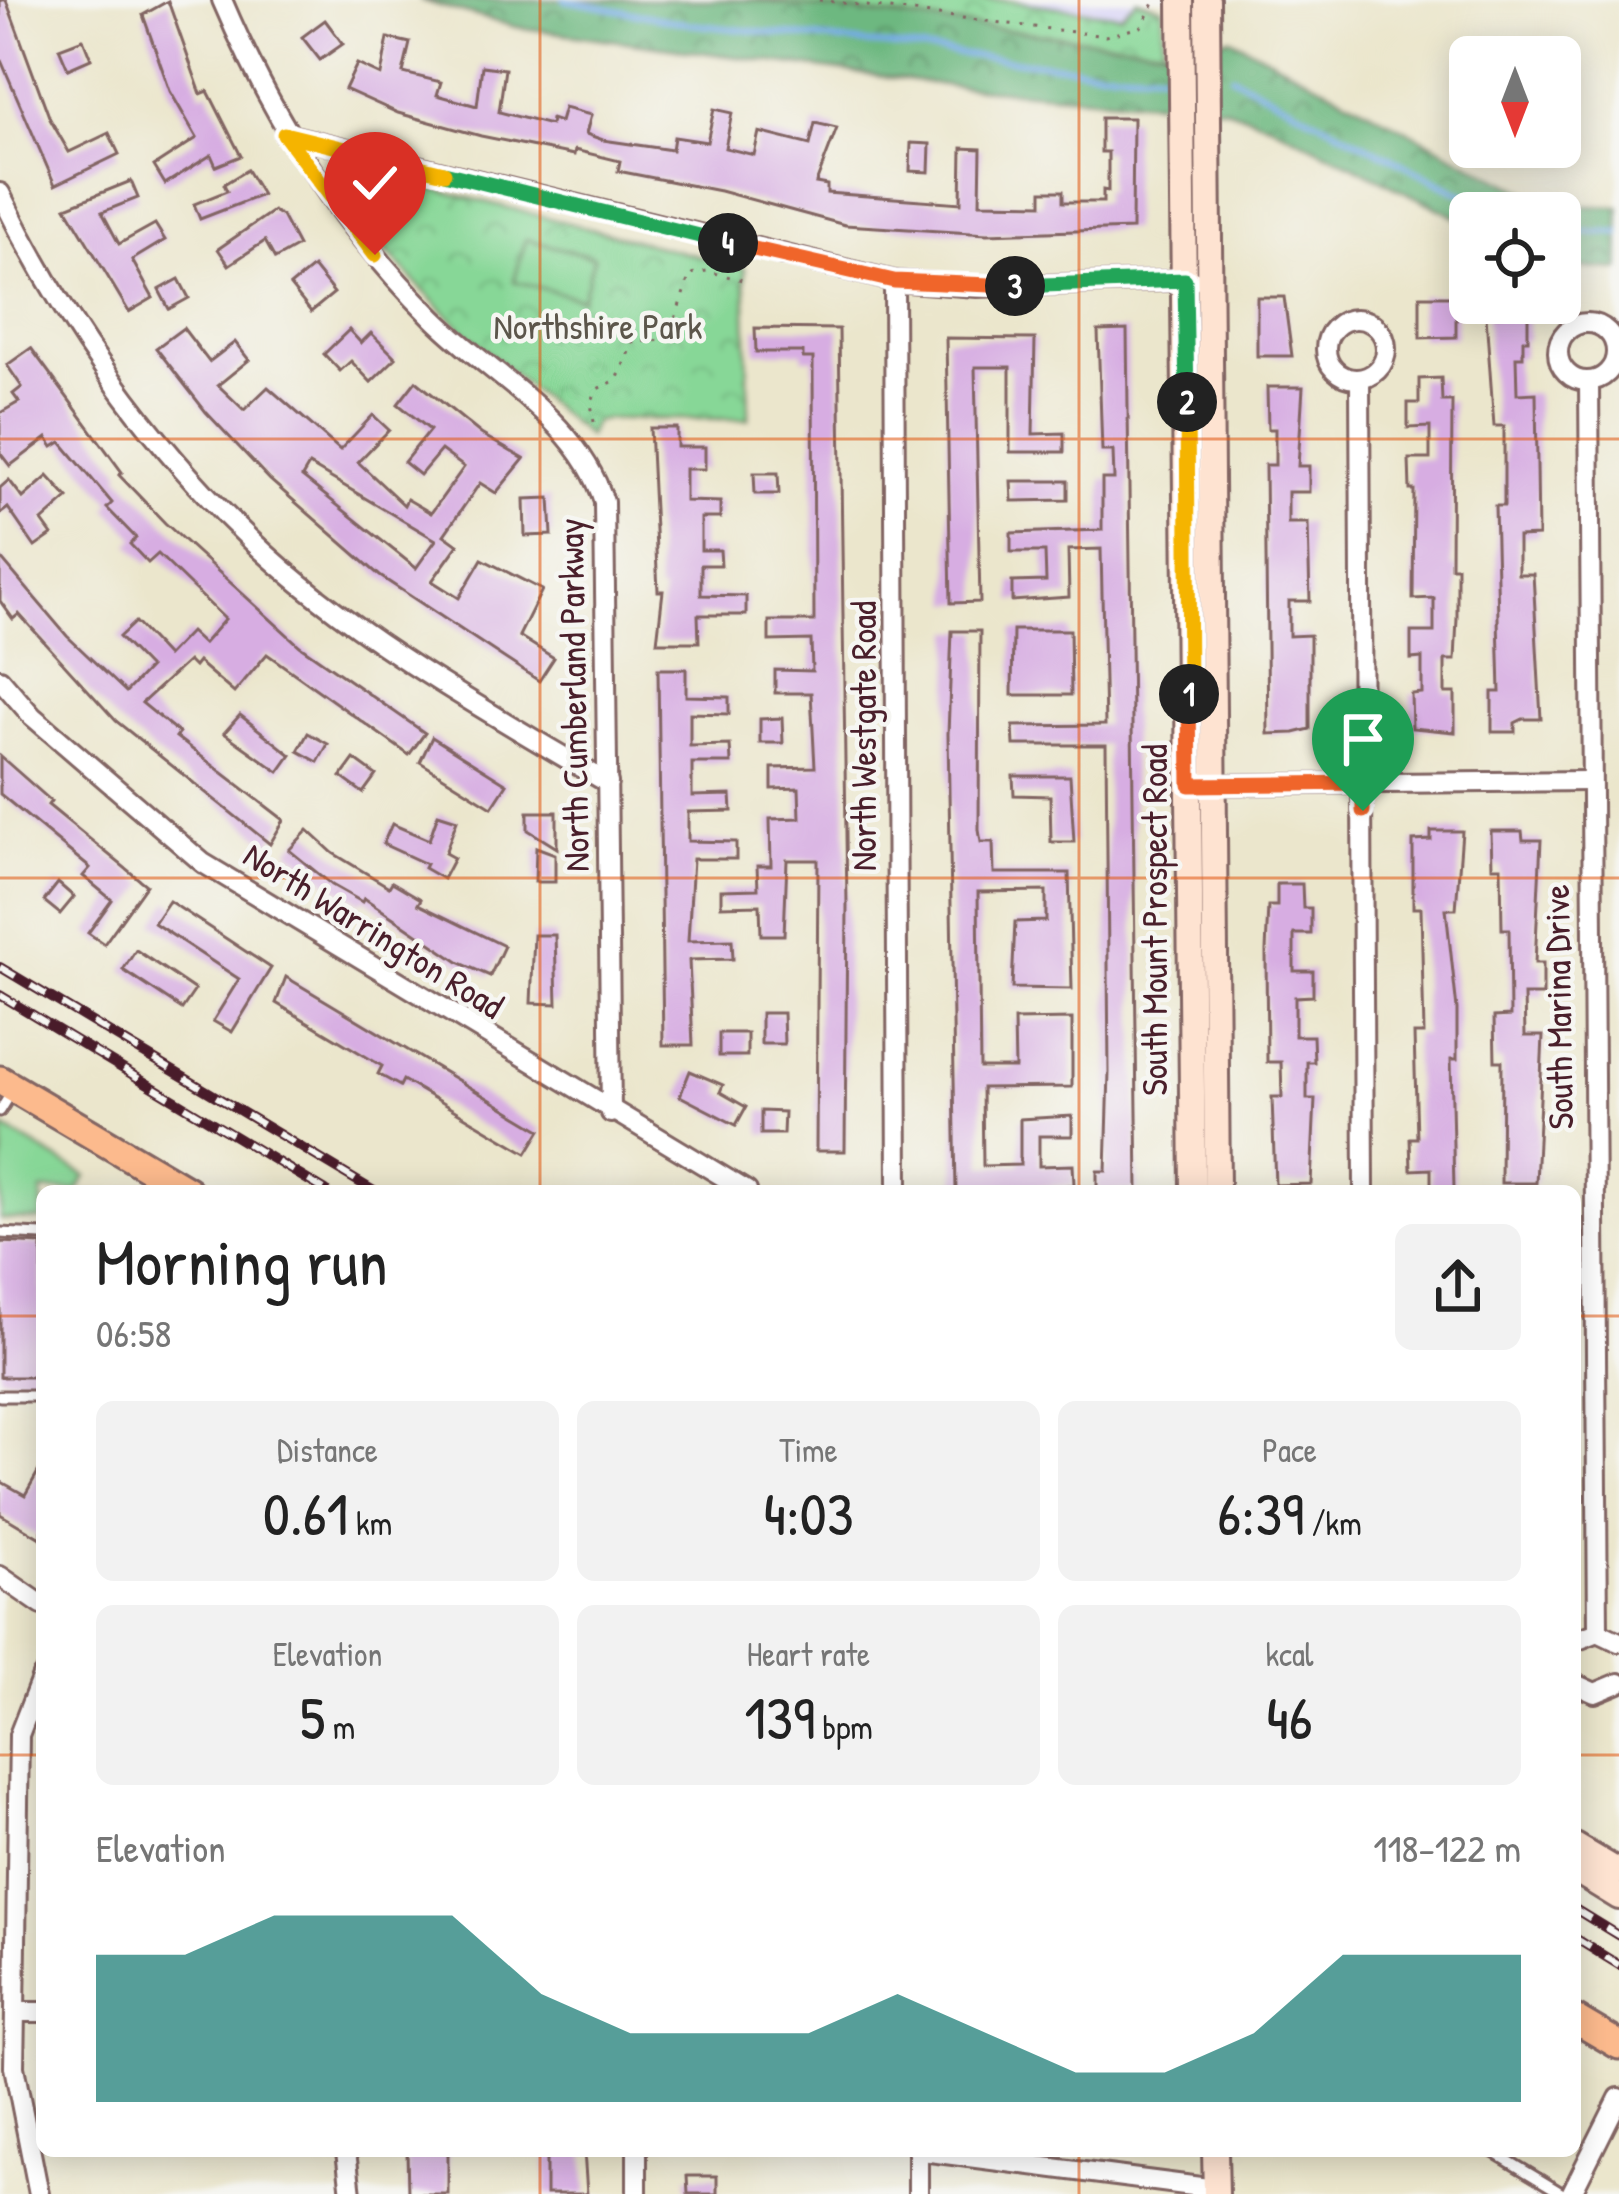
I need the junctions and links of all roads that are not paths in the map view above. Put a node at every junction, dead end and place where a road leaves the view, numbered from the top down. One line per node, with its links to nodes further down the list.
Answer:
1 (222, 0): 5 (street, North Cumberland Parkway)
2 (1181, 0): 4 (main road, South Mount Prospect Road)
3 (1207, 0): 4 (main road, South Mount Prospect Road)
4 (1196, 120): 7 (main road, South Mount Prospect Road)
5 (284, 134): 8 (street); 13 (street, North Cumberland Parkway)
6 (0, 193): 13 (street)
7 (1197, 280): 8 (street); 15 (main road, South Mount Prospect Road)
8 (894, 281): 20 (street, North Westgate Road)
9 (1360, 379): 14 (street)
10 (1589, 382): 12 (street, South Marina Drive)
11 (0, 679): 17 (street, North Warrington Road)
12 (1589, 781): 14 (street); 28 (street, South Marina Drive)
13 (608, 783): 17 (street, North Cumberland Parkway)
14 (1363, 783): 15 (street); 23 (street)
15 (1202, 785): 21 (main road, South Mount Prospect Road); 22 (main road, South Mount Prospect Road)
16 (5, 1093): 18 (main road)
17 (611, 1113): 19 (street, North Warrington Road)
18 (177, 1185)
19 (737, 1185)
20 (898, 1185)
21 (1192, 1185)
22 (1217, 1185)
23 (1364, 1185)
24 (0, 1233): 25 (lane)
25 (36, 1234)
26 (0, 1396): 27 (lane)
27 (36, 1396)
28 (1596, 1419): 29 (street); 32 (street, South Marina Drive)
29 (1619, 1419)
30 (0, 1576): 31 (street)
31 (36, 1601)
32 (1598, 1632): 33 (street); 34 (street)
33 (1581, 1639)
34 (1619, 1642)
35 (1619, 1683): 36 (street)
36 (1581, 1687)
37 (36, 1691): 42 (street)
38 (1581, 1850): 39 (main road)
39 (1619, 1872)
40 (1581, 1874): 41 (main road)
41 (1619, 1897)
42 (15, 2012): 43 (street); 54 (street)
43 (36, 2012)
44 (1581, 2023): 45 (main road)
45 (1619, 2045)
46 (1619, 2098): 58 (street)
47 (347, 2157): 55 (street)
48 (637, 2157): 56 (street)
49 (920, 2157): 57 (street)
50 (964, 2157): 53 (street)
51 (1215, 2157): 53 (main road)
52 (1502, 2157): 58 (lane)
53 (1216, 2191)
54 (39, 2194)
55 (351, 2194)
56 (637, 2194)
57 (918, 2194)
58 (1567, 2194)

